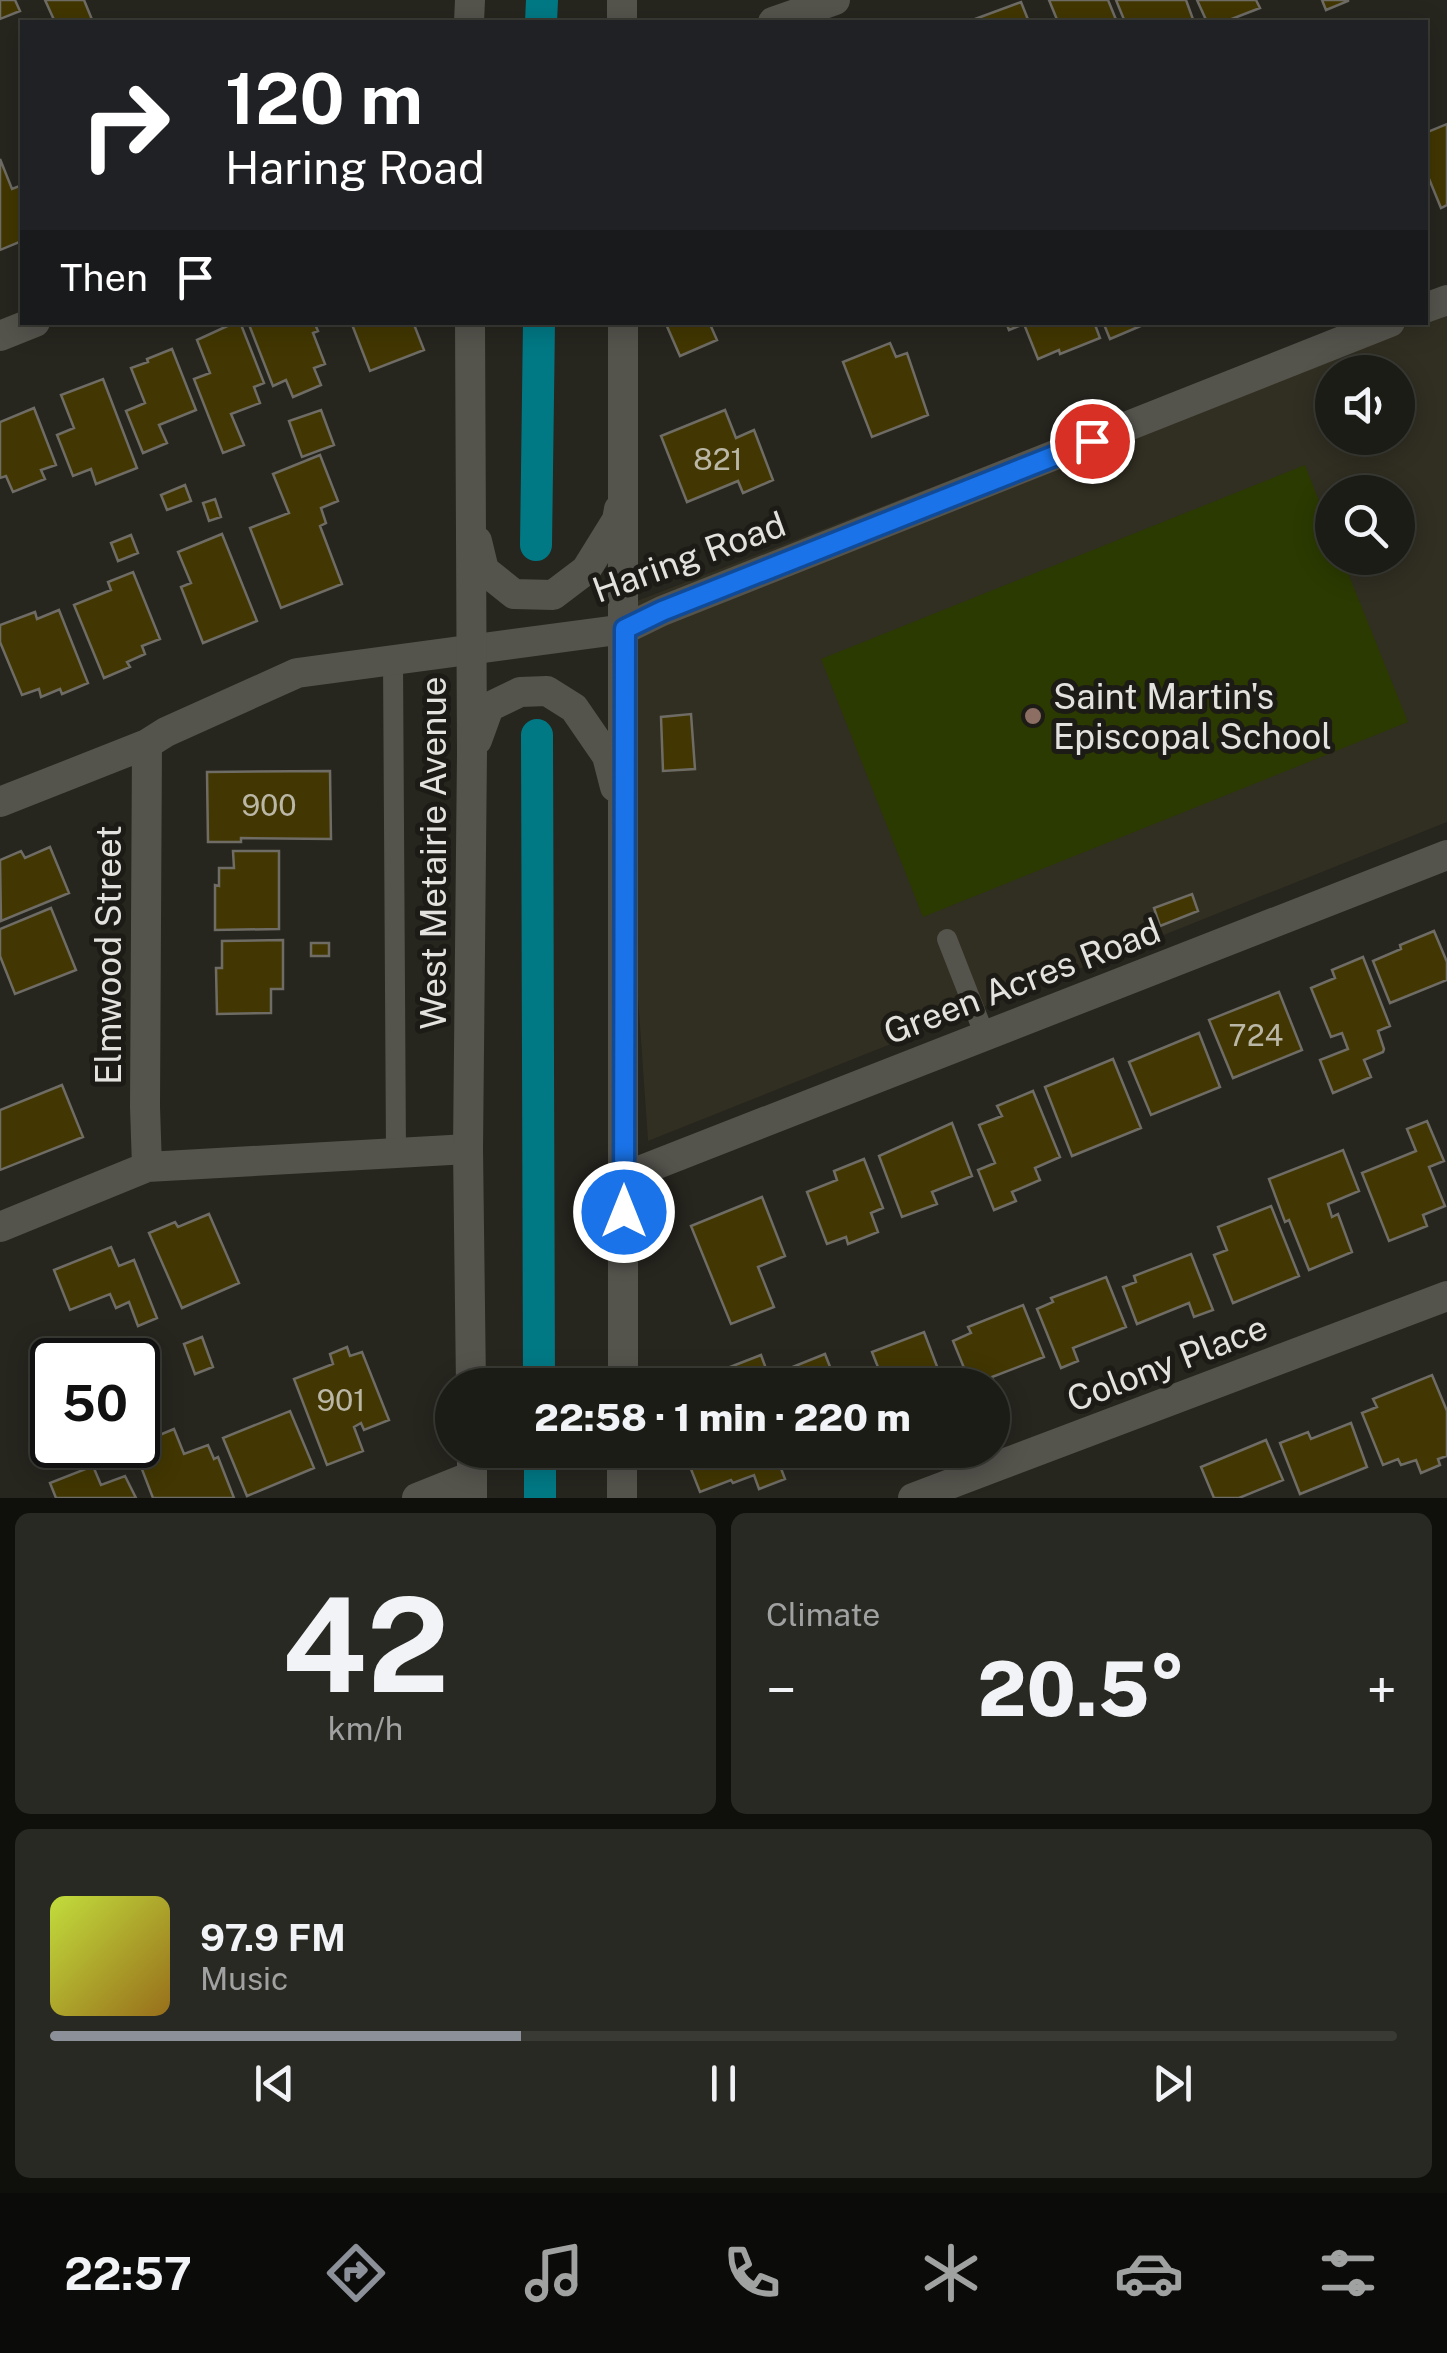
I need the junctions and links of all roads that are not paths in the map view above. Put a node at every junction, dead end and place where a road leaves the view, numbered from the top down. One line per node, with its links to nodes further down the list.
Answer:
1 (835, 0): 2 (street)
2 (778, 20)
3 (28, 325): 7 (street)
4 (470, 325): 9 (street, West Metairie Avenue)
5 (623, 325): 8 (street)
6 (1382, 325): 10 (street, Haring Road)
7 (0, 336)
8 (624, 486): 9 (street); 10 (street)
9 (471, 514): 11 (street, West Metairie Avenue)
10 (625, 629): 11 (street, Haring Road); 16 (street)
11 (472, 650): 12 (street, Haring Road); 14 (street, West Metairie Avenue)
12 (393, 661): 13 (street, Haring Road); 21 (lane)
13 (147, 744): 15 (street, Haring Road); 22 (street, Elmwood Street)
14 (472, 752): 16 (street); 20 (street, West Metairie Avenue)
15 (0, 802)
16 (624, 829): 23 (street)
17 (1447, 855): 19 (street, Green Acres Road)
18 (947, 939): 19 (lane)
19 (985, 1036): 23 (street, Green Acres Road)
20 (468, 1149): 21 (street); 26 (street, West Metairie Avenue)
21 (396, 1153): 22 (street)
22 (147, 1167): 24 (street)
23 (624, 1177): 27 (street)
24 (0, 1227)
25 (1447, 1296): 32 (street, Colony Place)
26 (471, 1368)
27 (623, 1368)
28 (622, 1468): 31 (street)
29 (472, 1475): 30 (street)
30 (418, 1498)
31 (622, 1498)
32 (913, 1498)

